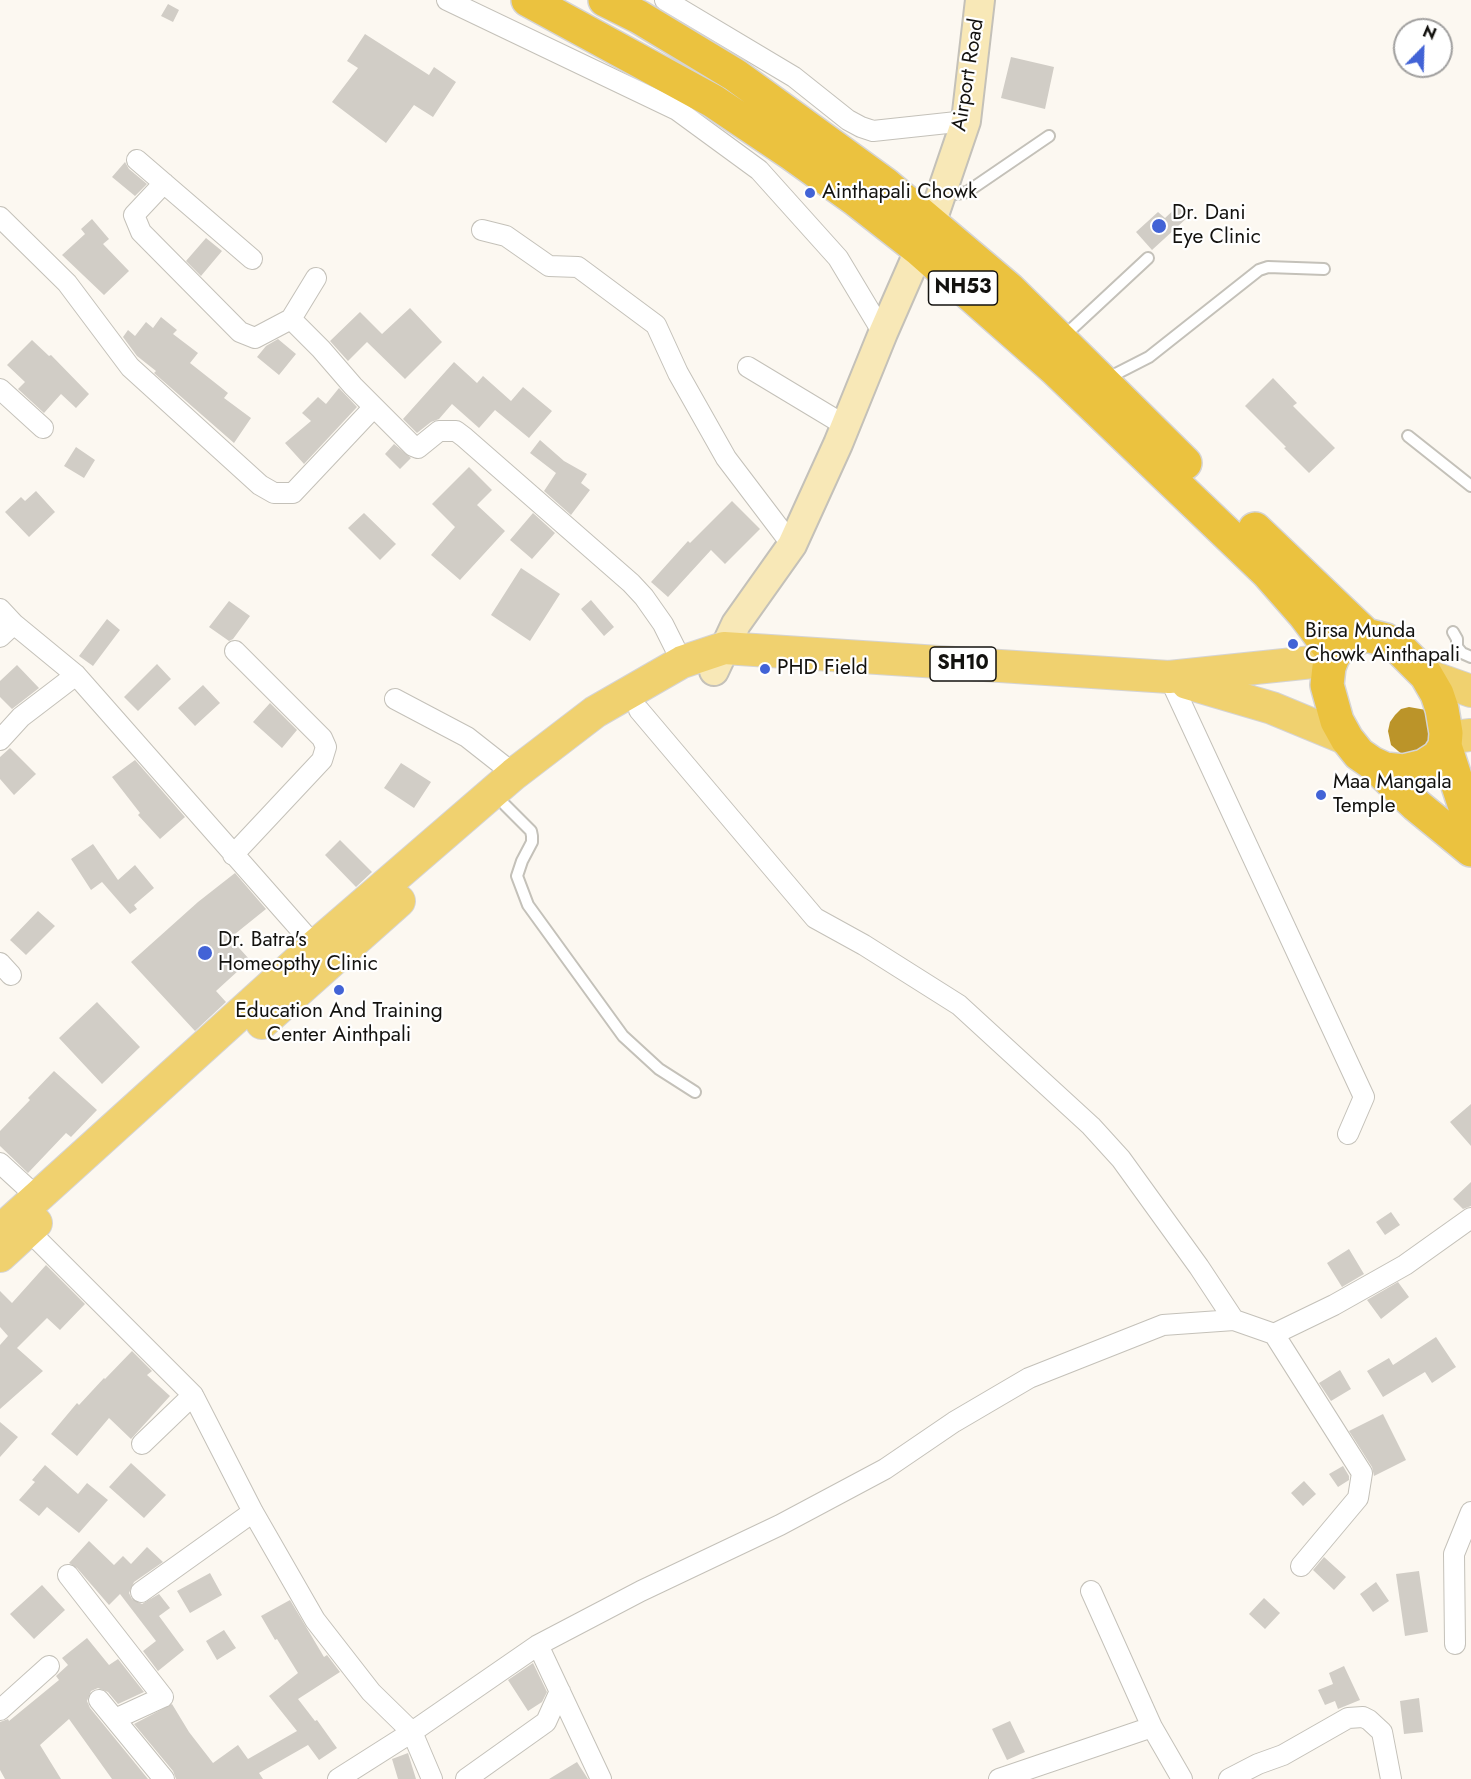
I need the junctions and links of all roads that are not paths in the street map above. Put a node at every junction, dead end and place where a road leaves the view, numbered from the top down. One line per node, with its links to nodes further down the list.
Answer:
1 (447, 0): 18 (street)
2 (528, 0): 11 (highway, NH53)
3 (605, 0): 11 (highway, NH53)
4 (665, 0): 6 (street)
5 (980, 0): 6 (main road, Airport Road)
6 (966, 121): 11 (main road, Airport Road)
7 (1049, 136): 11 (lane)
8 (137, 160): 9 (street)
9 (164, 183): 14 (street); 17 (street)
10 (0, 217): 23 (street)
11 (931, 221): 18 (main road, Airport Road); 19 (highway, NH53); 34 (highway, NH53)
12 (482, 230): 28 (street)
13 (1148, 258): 19 (lane)
14 (252, 259)
15 (1324, 269): 21 (lane)
16 (316, 278): 17 (street)
17 (291, 319): 23 (street)
18 (883, 333): 24 (main road, Airport Road)
19 (1060, 339): 21 (highway, NH53)
20 (748, 367): 24 (street)
21 (1101, 381): 32 (highway, NH53)
22 (0, 389): 25 (street)
23 (374, 407): 37 (street)
24 (846, 426): 28 (main road, Airport Road)
25 (43, 428)
26 (1408, 436): 27 (lane)
27 (1471, 486)
28 (792, 545): 36 (main road, Airport Road)
29 (0, 609): 30 (street)
30 (7, 630): 38 (street)
31 (1453, 632): 35 (lane)
32 (1366, 635): 34 (highway); 39 (highway, NH53)
33 (234, 651): 52 (street)
34 (1333, 657): 40 (main road, SH10); 45 (highway)
35 (1471, 657)
36 (719, 659): 37 (main road, SH10); 40 (main road, SH10); 43 (main road, SH10)
37 (682, 662): 48 (main road, SH10)
38 (76, 675): 44 (street); 52 (street)
39 (1426, 675): 41 (main road); 46 (highway, NH53)
40 (1169, 677): 45 (main road, SH10); 55 (street)
41 (1471, 691)
42 (394, 699): 48 (street)
43 (639, 710): 49 (main road, SH10); 61 (street)
44 (0, 740)
45 (1347, 740): 47 (highway)
46 (1454, 740): 47 (highway); 50 (highway, NH53)
47 (1372, 763): 51 (highway)
48 (514, 774): 53 (main road, SH10)
49 (505, 806): 53 (main road, SH10); 54 (lane)
50 (1471, 825)
51 (1471, 850)
52 (233, 855): 53 (street)
53 (322, 955): 57 (main road, SH10); 59 (main road, SH10)
54 (695, 1092)
55 (1347, 1134)
56 (0, 1163): 57 (street)
57 (37, 1197): 59 (main road, SH10)
58 (1471, 1218): 62 (street)
59 (14, 1230): 60 (main road, SH10); 63 (street)
60 (0, 1256)
61 (1234, 1320): 62 (street); 73 (street)
62 (1274, 1334): 68 (street)
63 (193, 1395): 64 (street); 65 (street)
64 (142, 1444)
65 (253, 1512): 71 (street); 80 (street)
66 (1471, 1512): 67 (street)
67 (1462, 1556): 72 (street)
68 (1302, 1566)
69 (68, 1575): 78 (street)
70 (1091, 1591): 79 (street)
71 (141, 1592)
72 (1455, 1644)
73 (538, 1645): 75 (street); 80 (street)
74 (49, 1666): 77 (street)
75 (560, 1691): 84 (street); 85 (street)
76 (99, 1700): 78 (street)
77 (0, 1710)
78 (115, 1719): 81 (street)
79 (1152, 1727): 86 (street); 87 (street)
80 (412, 1732): 82 (street); 83 (street)
81 (164, 1779)
82 (338, 1779)
83 (432, 1779)
84 (466, 1779)
85 (601, 1779)
86 (999, 1779)
87 (1182, 1779)
88 (1229, 1779): 89 (street)
89 (1391, 1779)

